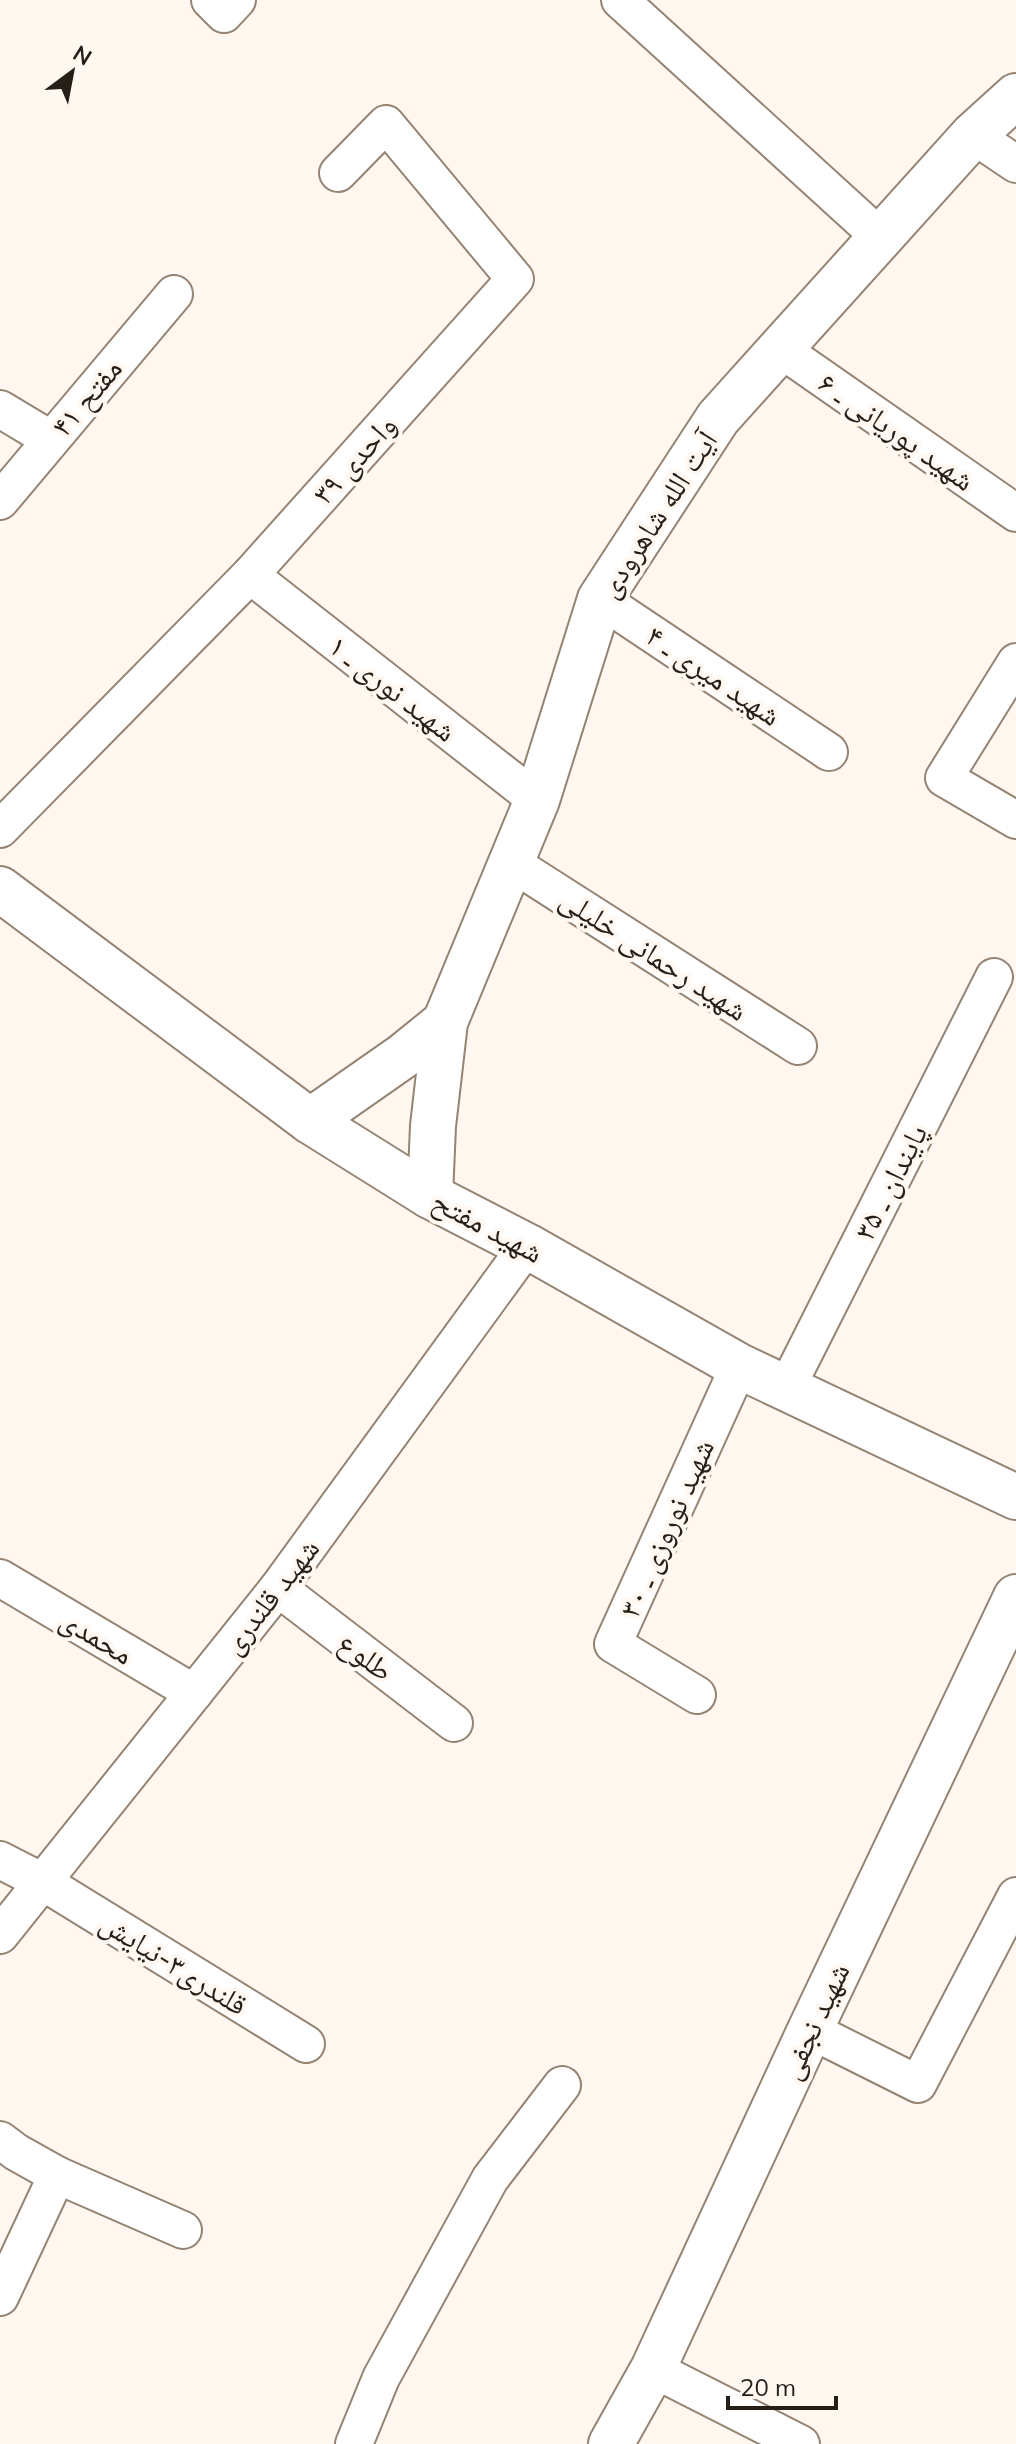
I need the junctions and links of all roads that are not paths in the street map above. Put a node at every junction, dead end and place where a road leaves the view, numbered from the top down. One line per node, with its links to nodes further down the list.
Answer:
1 (210, 0): 2 (street)
2 (237, 0)
3 (620, 0): 8 (street)
4 (1016, 96): 5 (street, آیت الله شاهرودی)
5 (973, 135): 6 (street); 8 (street, آیت الله شاهرودی)
6 (1016, 164)
7 (338, 173): 15 (street, واحدی ۳۹)
8 (880, 237): 10 (street, آیت الله شاهرودی)
9 (174, 294): 12 (street, مفتح ۴۱)
10 (779, 348): 14 (street, شهید پوریانی ـ ۶); 16 (street, آیت الله شاهرودی)
11 (0, 409): 12 (street)
12 (50, 439): 13 (street, مفتح ۴۱)
13 (0, 501)
14 (1016, 513)
15 (250, 575): 19 (street, شهید نوری ـ ۱); 21 (street, واحدی ۳۹)
16 (600, 599): 18 (street, شهید میری ـ ۴); 19 (street, آیت الله شاهرودی)
17 (1016, 662): 20 (street)
18 (829, 752)
19 (537, 800): 22 (street, آیت الله شاهرودی)
20 (1016, 820)
21 (0, 829)
22 (510, 862): 25 (street, آیت الله شاهرودی); 26 (street, شهید رحمانی خلیلی)
23 (0, 889): 27 (street, شهید مفتح)
24 (994, 977): 31 (street, پایندان ـ ۳۵)
25 (445, 1022): 27 (street); 28 (street)
26 (798, 1046)
27 (310, 1121): 28 (street, شهید مفتح)
28 (430, 1196): 29 (street, شهید مفتح)
29 (527, 1246): 30 (street, شهید مفتح); 34 (street, شهید قلندری)
30 (739, 1366): 31 (street, شهید مفتح); 37 (street, شهید نوروزی ـ ۳۰)
31 (787, 1387): 32 (street, شهید مفتح)
32 (1016, 1497)
33 (0, 1578): 36 (street, محمدی)
34 (278, 1588): 36 (street, شهید قلندری); 38 (street, طلوع)
35 (1016, 1597): 43 (street, شهید نجفی)
36 (194, 1693): 40 (street, شهید قلندری)
37 (697, 1695)
38 (454, 1723)
39 (0, 1860): 40 (street, قلندری۳-نیایش)
40 (43, 1882): 42 (street, شهید قلندری); 44 (street, قلندری۳-نیایش)
41 (1016, 1896): 43 (street)
42 (0, 1935)
43 (810, 2030): 50 (street, شهید نجفی)
44 (306, 2044)
45 (562, 2085): 51 (street)
46 (0, 2140): 47 (street)
47 (57, 2175): 48 (street); 49 (street)
48 (183, 2230)
49 (0, 2297)
50 (653, 2369): 52 (street, شهید نجفی); 53 (street)
51 (354, 2444)
52 (611, 2444)
53 (801, 2444)

